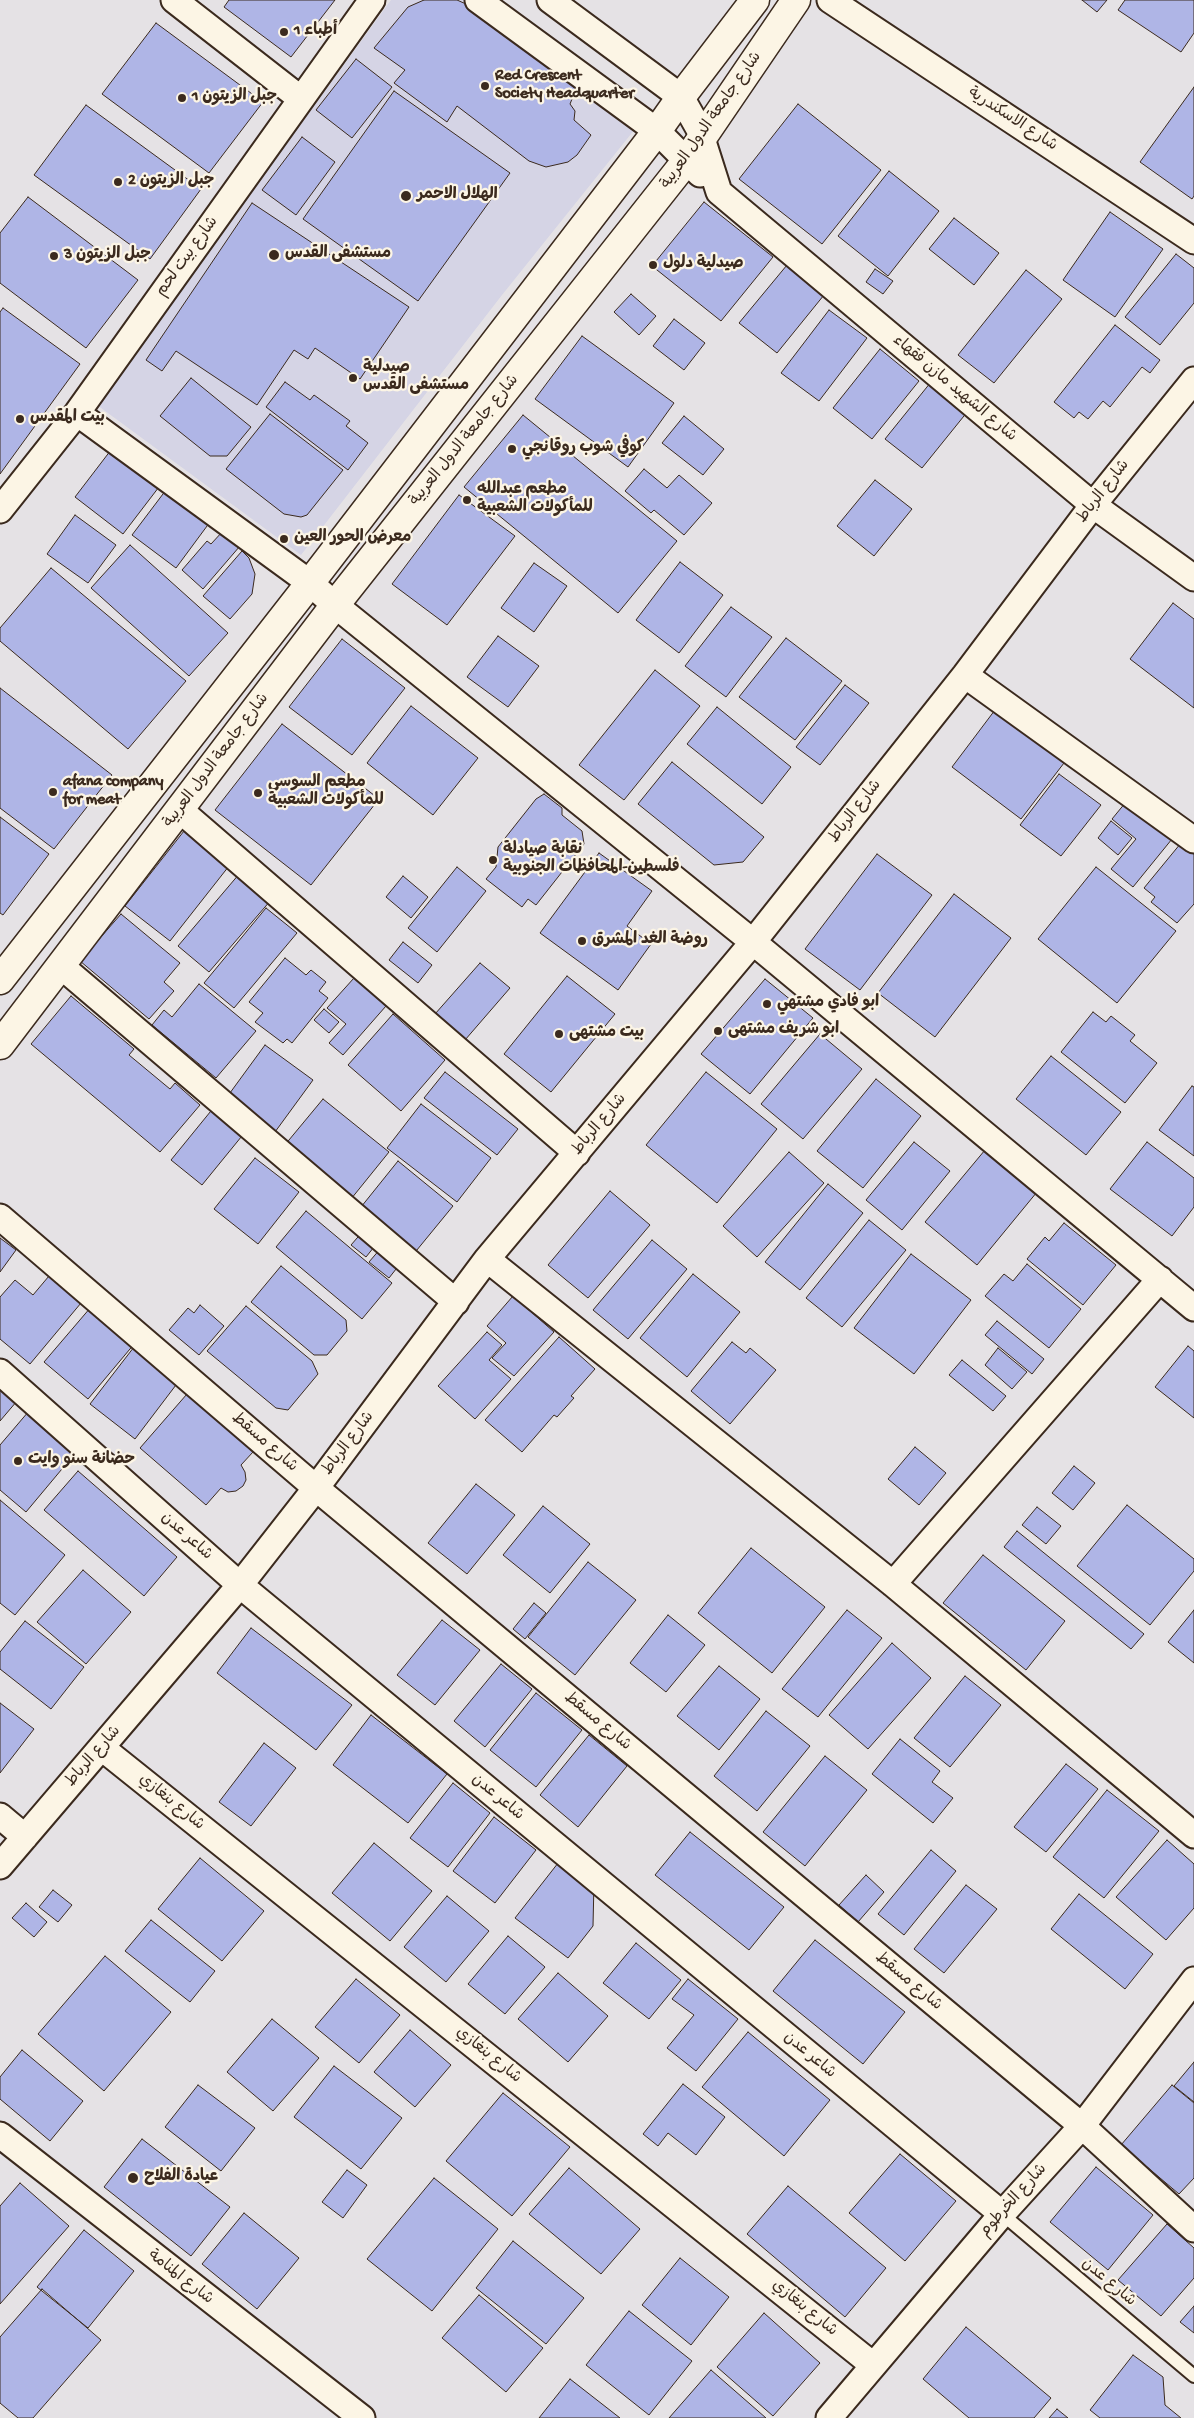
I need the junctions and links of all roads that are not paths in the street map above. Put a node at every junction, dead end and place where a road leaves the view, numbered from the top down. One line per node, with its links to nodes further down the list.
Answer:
1 (174, 0): 9 (street)
2 (372, 0): 9 (street, شارع بيت لحم)
3 (478, 0): 10 (street, شارع الشهيد مازن فقهاء)
4 (550, 0): 8 (street, شارع الشهيد مازن فقهاء)
5 (755, 0): 8 (main road)
6 (796, 0): 11 (main road, شارع جامعة الدول العربية)
7 (830, 0): 12 (street, شارع الاسكندرية)
8 (681, 97): 10 (main road); 11 (street, شارع الشهيد مازن فقهاء)
9 (300, 100): 14 (street, شارع بيت لحم)
10 (657, 131): 11 (street, شارع الشهيد مازن فقهاء); 18 (main road)
11 (696, 143): 15 (street, شارع الشهيد مازن فقهاء); 19 (main road, شارع جامعة الدول العربية)
12 (1194, 241)
13 (1194, 380): 15 (street, شارع الرباط)
14 (77, 413): 16 (street, شارع بيت لحم); 18 (street)
15 (1093, 505): 17 (street, شارع الشهيد مازن فقهاء); 20 (street, شارع الرباط)
16 (0, 510)
17 (1194, 578)
18 (310, 583): 19 (street); 25 (main road)
19 (335, 605): 21 (main road, شارع جامعة الدول العربية); 23 (street)
20 (964, 675): 22 (street); 23 (street, شارع الرباط)
21 (180, 810): 24 (main road, شارع جامعة الدول العربية); 27 (street)
22 (1194, 840)
23 (753, 942): 27 (street, شارع الرباط); 30 (street)
24 (61, 966): 26 (main road, شارع جامعة الدول العربية); 31 (street)
25 (0, 980)
26 (0, 1045)
27 (577, 1153): 29 (street, شارع الرباط)
28 (0, 1217): 34 (street, شارع مسقط)
29 (487, 1259): 31 (street, شارع الرباط); 35 (street)
30 (1160, 1279): 32 (street); 35 (street)
31 (456, 1302): 34 (street, شارع الرباط)
32 (1194, 1308)
33 (0, 1372): 36 (street, شاعر عدن)
34 (316, 1488): 36 (street, شارع الرباط); 43 (street, شارع مسقط)
35 (893, 1584): 39 (street)
36 (240, 1585): 37 (street, شارع الرباط); 45 (street, شاعر عدن)
37 (102, 1748): 40 (street, شارع الرباط); 47 (street, شارع بنغازي)
38 (0, 1816): 40 (street)
39 (1194, 1835)
40 (25, 1837): 41 (street, شارع الرباط)
41 (0, 1866)
42 (1194, 1980): 43 (street, شارع الخرطوم)
43 (1082, 2126): 45 (street, شارع الخرطوم); 46 (street, شارع مسقط)
44 (0, 2135): 49 (street, شارع المنامة)
45 (1002, 2214): 47 (street, شارع الخرطوم); 48 (lane, شارع عدن)
46 (1194, 2228)
47 (873, 2365): 50 (street, شارع الخرطوم)
48 (1194, 2376)
49 (362, 2418)
50 (829, 2418)

